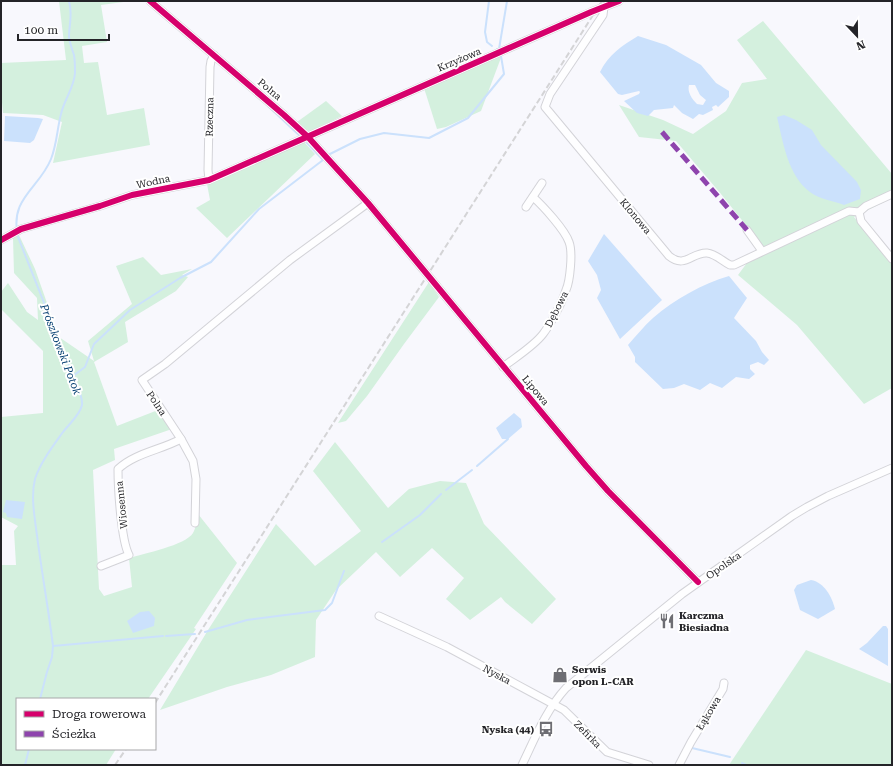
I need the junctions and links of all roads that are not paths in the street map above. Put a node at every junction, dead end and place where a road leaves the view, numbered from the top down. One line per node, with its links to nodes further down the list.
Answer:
1 (150, 1): 4 (street, Polna)
2 (619, 1): 3 (street, Krzyżowa)
3 (604, 7): 5 (street, Krzyżowa); 15 (street, Klonowa)
4 (214, 55): 5 (street, Polna); 6 (street, Rzeczna)
5 (308, 137): 6 (street, Wodna); 10 (street, Polna)
6 (209, 180): 14 (street, Wodna)
7 (542, 183): 9 (street)
8 (892, 194): 12 (street, Klonowa)
9 (533, 197): 11 (street); 17 (street, Dębowa)
10 (368, 202): 17 (street, Lipowa); 18 (street, Polna)
11 (526, 207)
12 (859, 212): 15 (street, Klonowa); 16 (street)
13 (747, 230): 15 (street)
14 (1, 240)
15 (762, 251)
16 (892, 258)
17 (504, 367): 22 (street, Lipowa)
18 (181, 439): 20 (street, Polna); 21 (street, Wiosenna)
19 (892, 468): 22 (street, Opolska)
20 (195, 524)
21 (101, 566)
22 (698, 582): 25 (street, Opolska)
23 (378, 616): 25 (street, Nyska)
24 (724, 683): 28 (street, Łąkowa)
25 (553, 704): 26 (street); 27 (street, Zefirka)
26 (522, 765)
27 (649, 765)
28 (679, 765)

